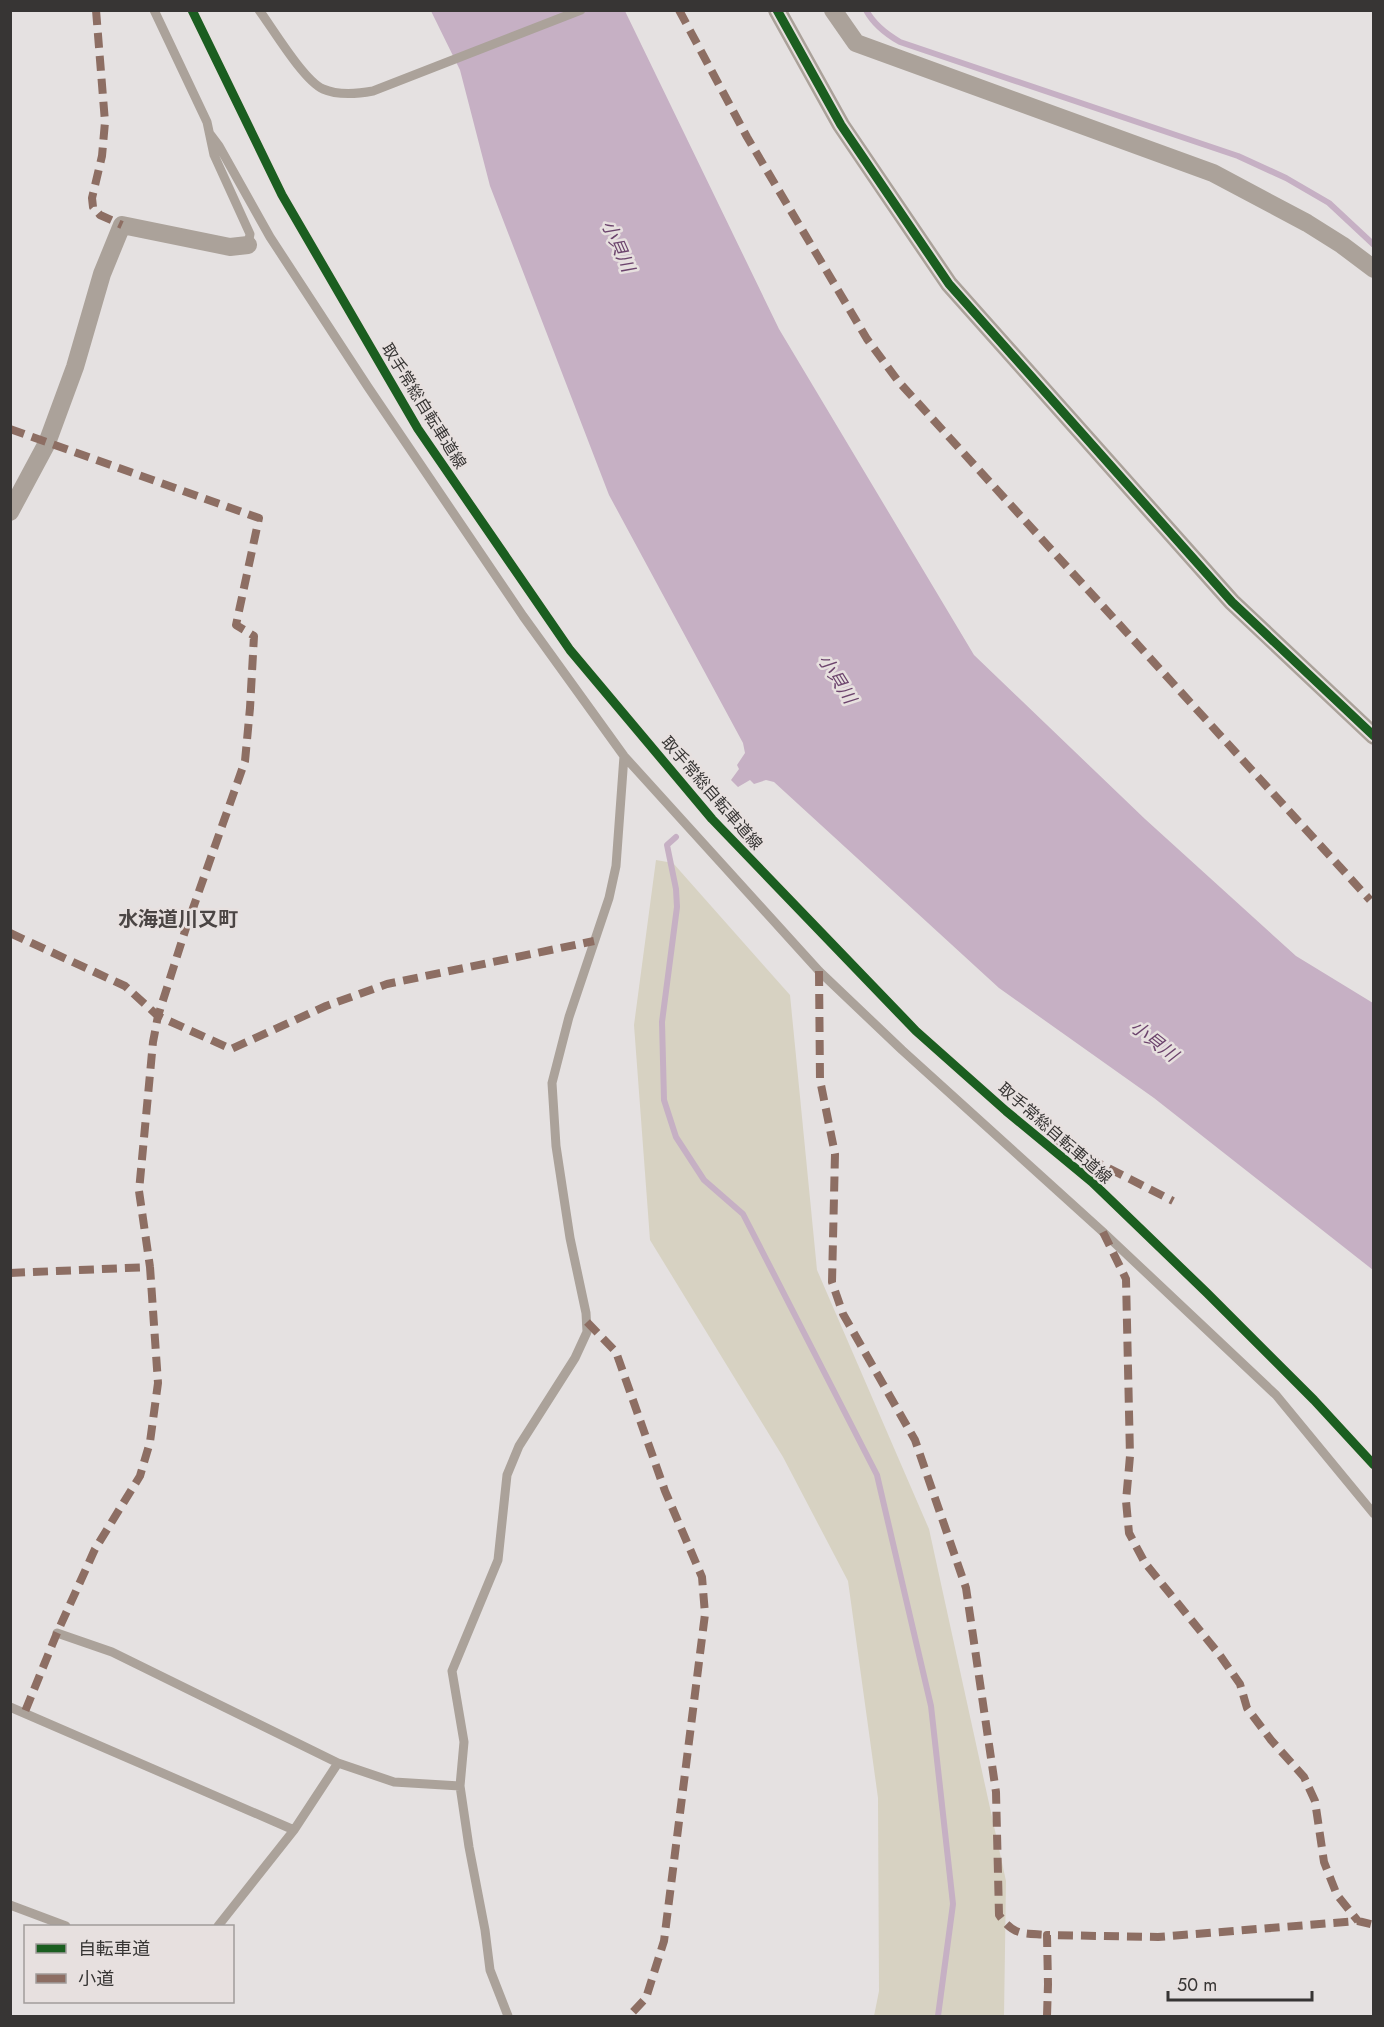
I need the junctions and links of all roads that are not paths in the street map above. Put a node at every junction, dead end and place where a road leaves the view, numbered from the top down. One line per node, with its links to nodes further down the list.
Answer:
1 (154, 10): 6 (lane)
2 (259, 10): 3 (lane)
3 (581, 10)
4 (777, 10): 10 (street)
5 (833, 10): 8 (street)
6 (210, 134): 7 (lane); 11 (lane)
7 (248, 245): 9 (street)
8 (1374, 269)
9 (10, 512)
10 (1374, 736)
11 (624, 756): 12 (lane); 16 (lane)
12 (1374, 1514)
13 (57, 1634): 15 (lane)
14 (10, 1707): 17 (lane)
15 (338, 1763): 16 (lane); 17 (lane)
16 (460, 1785): 21 (lane)
17 (294, 1830): 20 (lane)
18 (10, 1905): 19 (lane)
19 (63, 1925)
20 (219, 1925)
21 (508, 2016)

